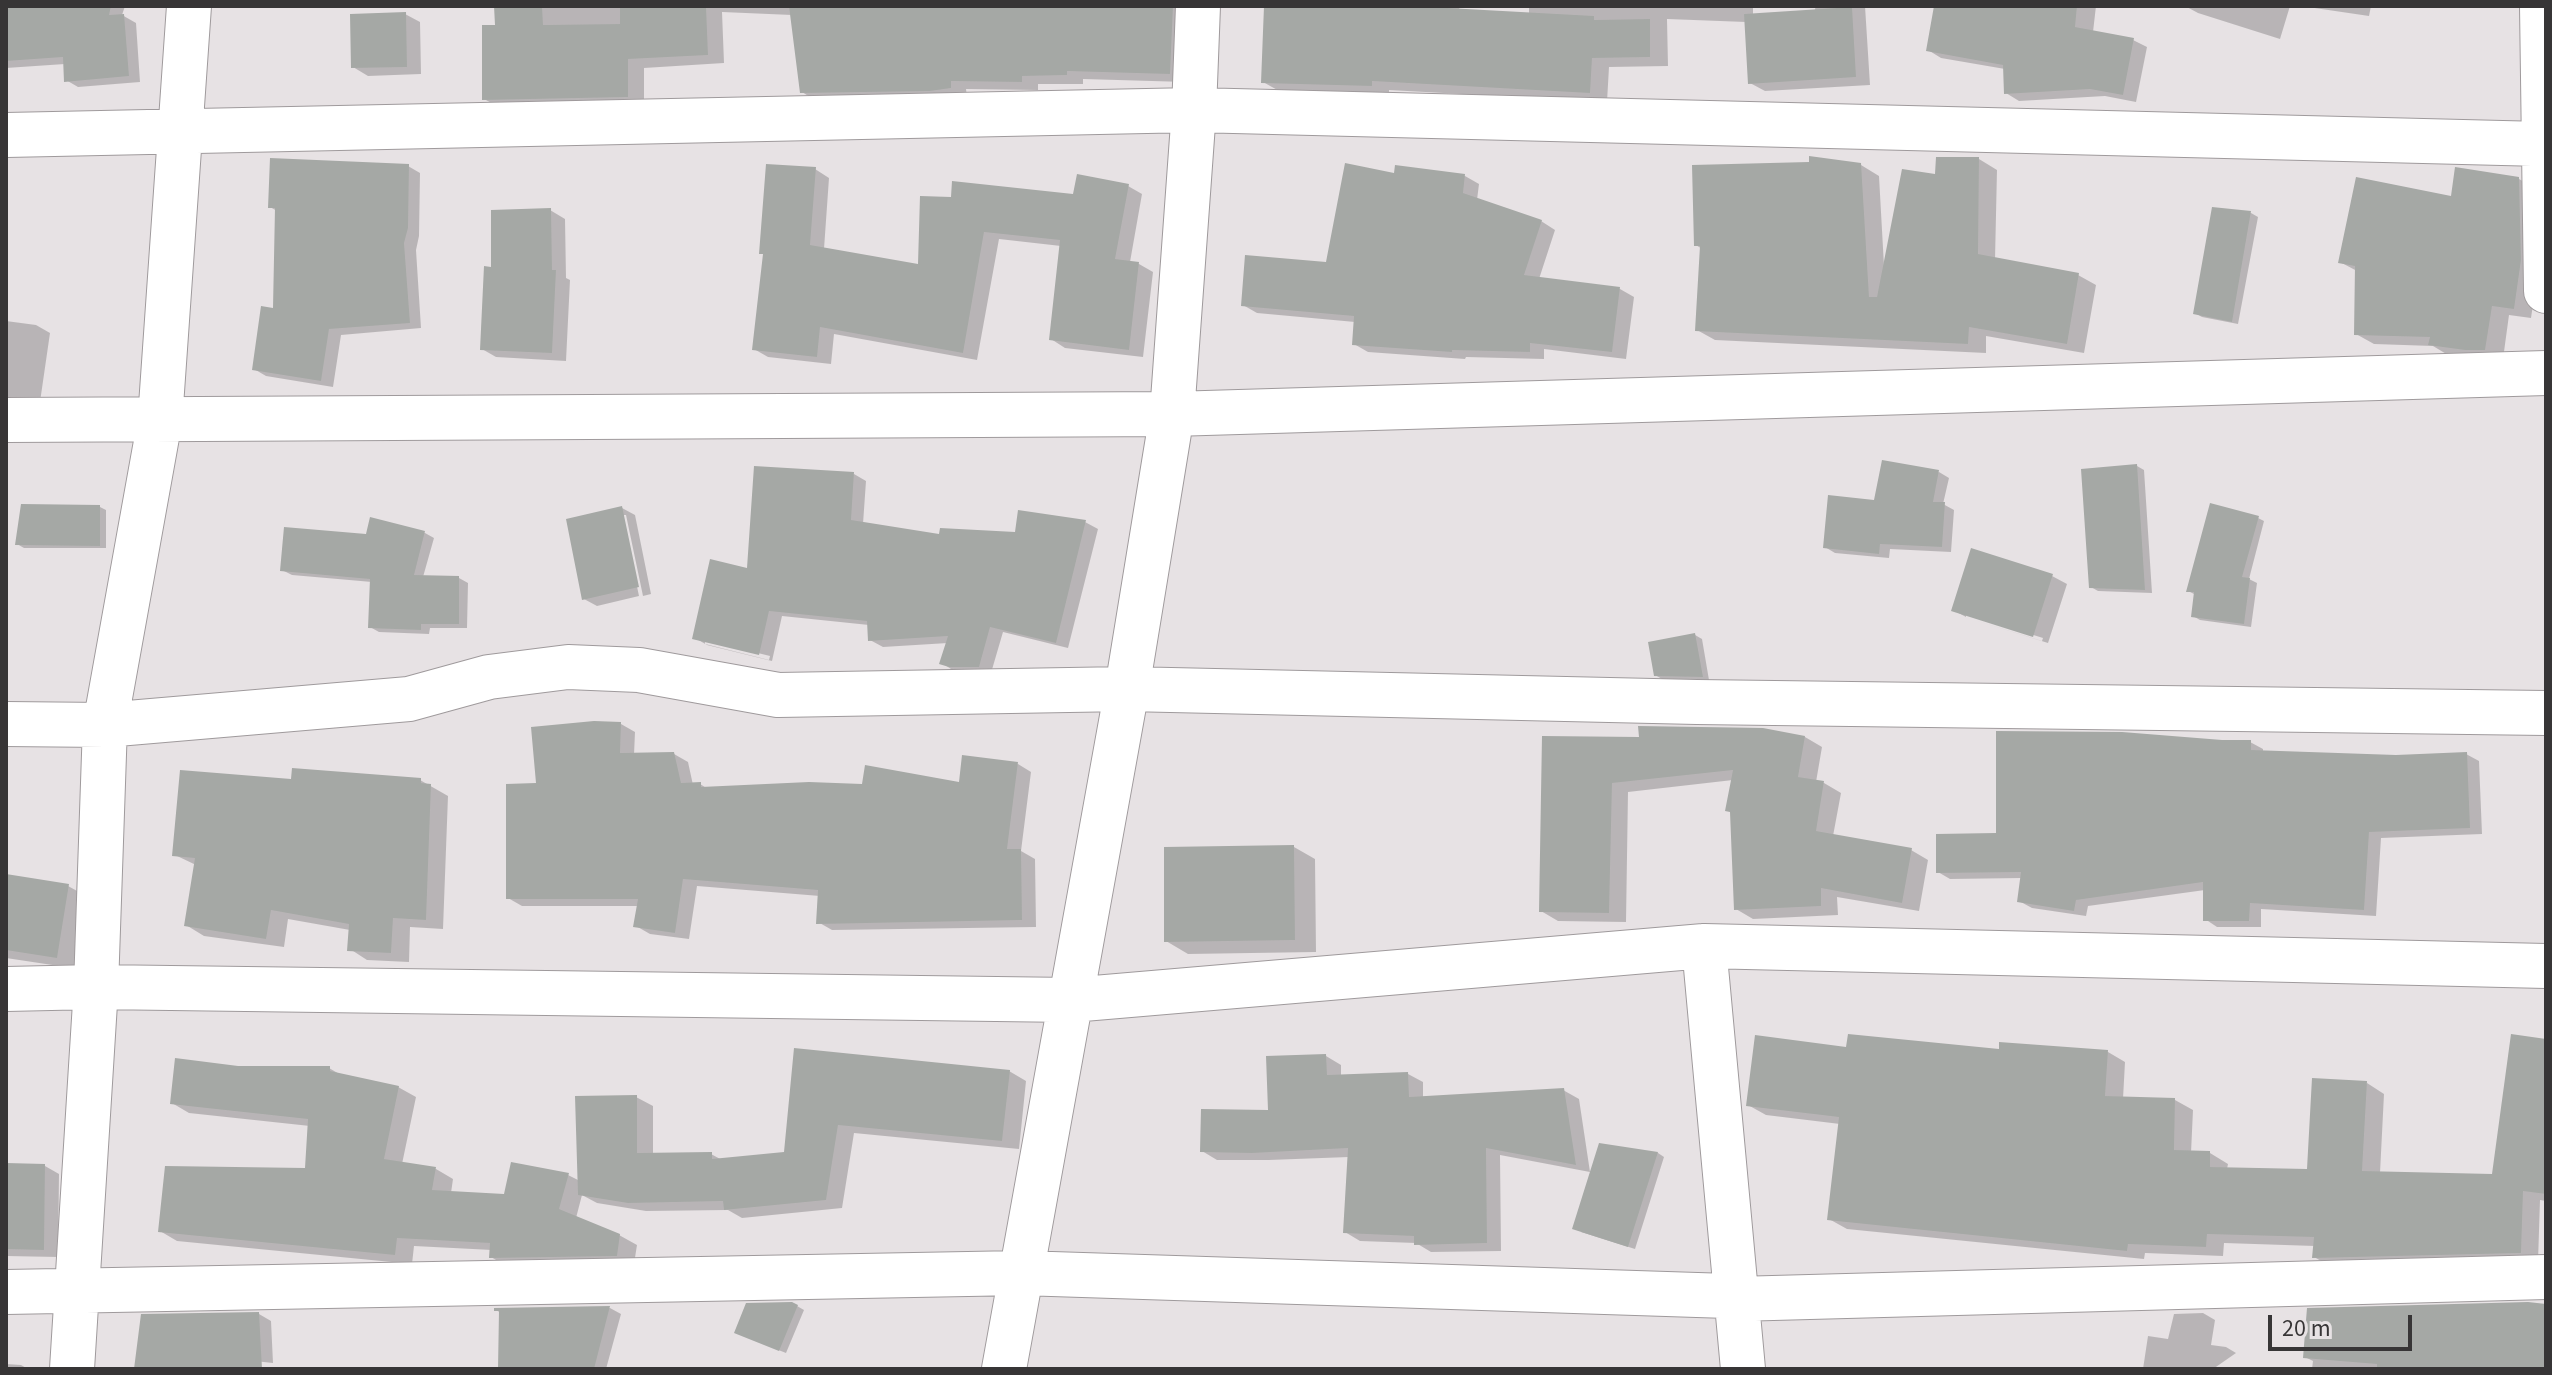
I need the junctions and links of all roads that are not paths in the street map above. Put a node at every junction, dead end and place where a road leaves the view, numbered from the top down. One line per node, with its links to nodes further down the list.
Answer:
1 (189, 6): 6 (street)
2 (1198, 6): 4 (street)
3 (2542, 6): 5 (street)
4 (1194, 110): 5 (street); 6 (street); 10 (street)
5 (2543, 121): 8 (street)
6 (182, 133): 7 (street); 12 (street)
7 (6, 135)
8 (2546, 291)
9 (2546, 373): 10 (street)
10 (1172, 414): 12 (street); 13 (street)
11 (6, 420): 12 (street)
12 (160, 420): 16 (street)
13 (1127, 689): 14 (street); 16 (street); 21 (street)
14 (2546, 713)
15 (6, 724): 16 (street)
16 (105, 725): 19 (street)
17 (1704, 946): 18 (street); 21 (street); 26 (street)
18 (2546, 966)
19 (96, 987): 20 (street); 21 (street); 24 (street)
20 (6, 989)
21 (1071, 1000): 22 (street)
22 (1021, 1273): 24 (street); 26 (street); 28 (street)
23 (2546, 1277): 26 (street)
24 (77, 1291): 25 (street); 27 (street)
25 (6, 1292)
26 (1736, 1299): 29 (street)
27 (72, 1369)
28 (1004, 1369)
29 (1743, 1369)

